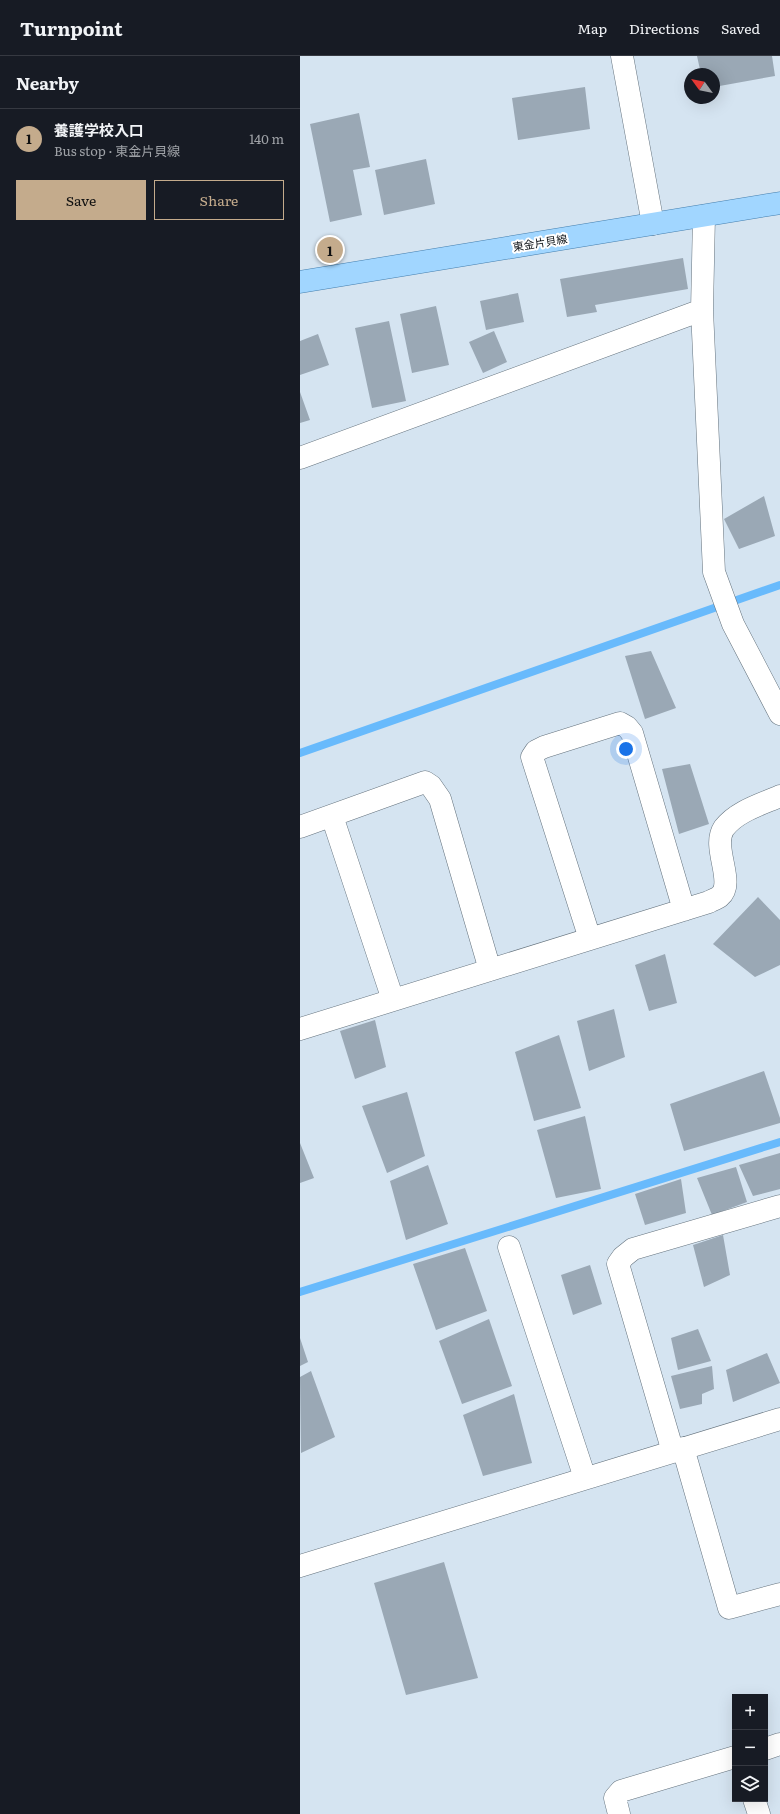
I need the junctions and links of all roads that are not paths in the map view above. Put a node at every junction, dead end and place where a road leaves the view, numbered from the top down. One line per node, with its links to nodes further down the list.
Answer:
1 (622, 56): 4 (street)
2 (780, 203): 3 (main road, 東金片貝線)
3 (704, 216): 4 (main road, 東金片貝線); 6 (street)
4 (653, 224): 5 (main road, 東金片貝線)
5 (300, 282)
6 (702, 310): 7 (street); 8 (street)
7 (300, 458)
8 (780, 714)
9 (780, 796): 12 (street)
10 (332, 816): 11 (street); 14 (street); 15 (street)
11 (300, 827)
12 (684, 910): 13 (street); 13 (street)
13 (590, 939): 14 (street)
14 (490, 970): 15 (street)
15 (393, 1000): 16 (street)
16 (300, 1029)
17 (780, 1206): 20 (street)
18 (509, 1247): 21 (street)
19 (780, 1419): 20 (street)
20 (678, 1450): 21 (street); 23 (street)
21 (585, 1478): 22 (street)
22 (300, 1566)
23 (780, 1594)
24 (780, 1744): 25 (street)
25 (768, 1748)
26 (732, 1759): 28 (street)
27 (755, 1802): 29 (street)
28 (619, 1814)
29 (759, 1814)

